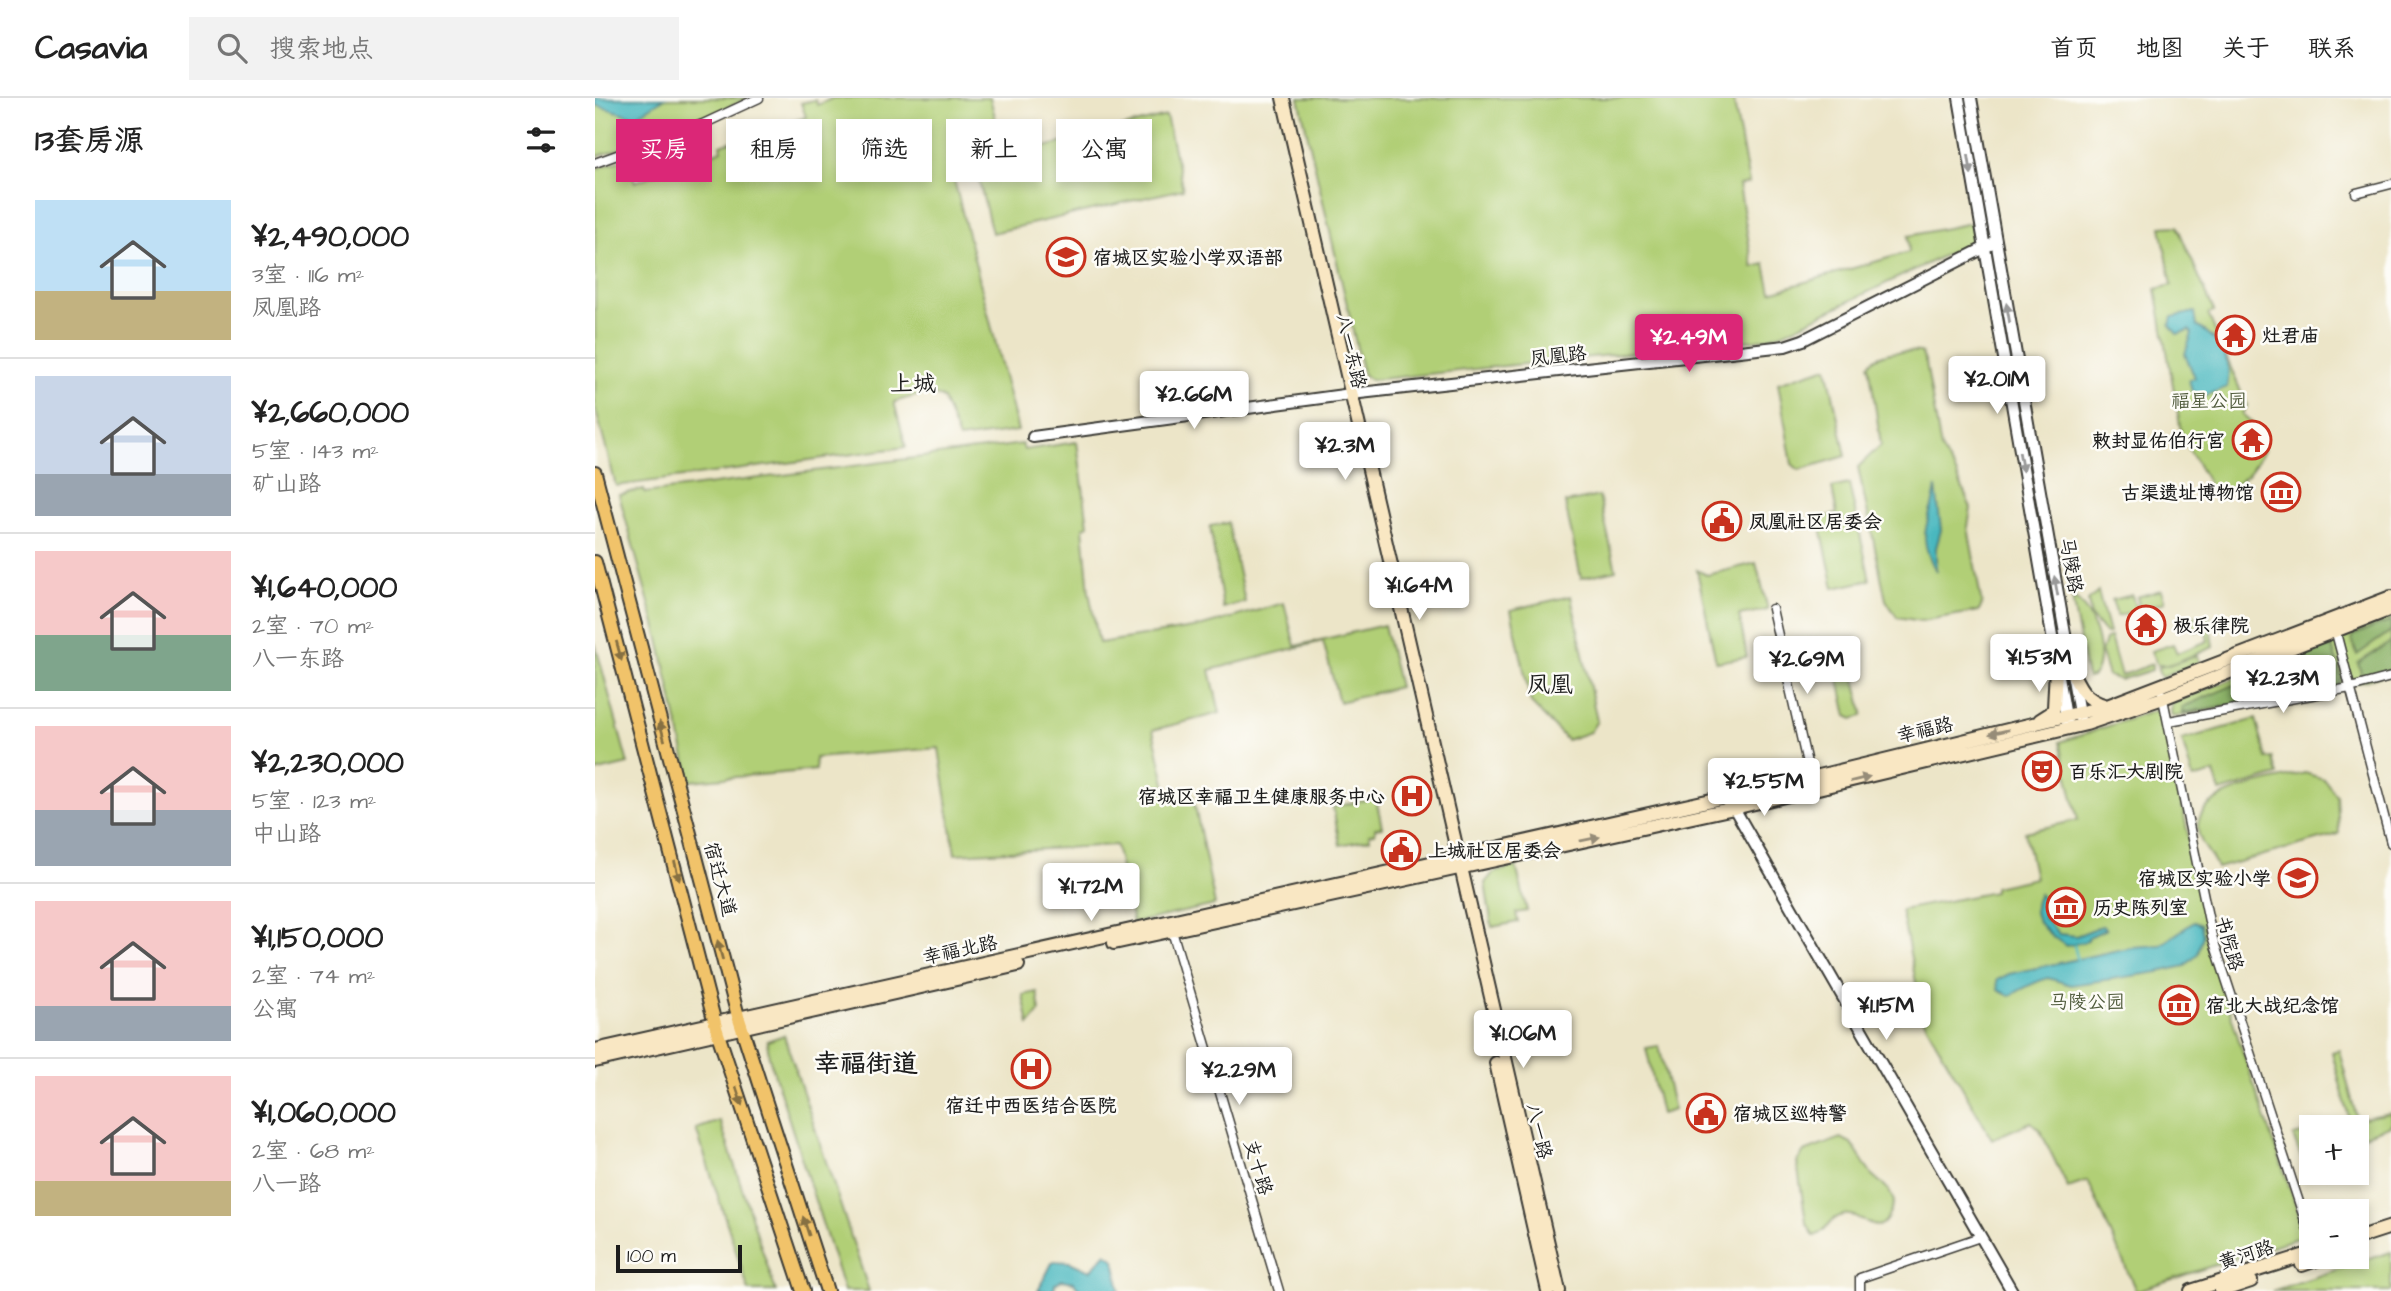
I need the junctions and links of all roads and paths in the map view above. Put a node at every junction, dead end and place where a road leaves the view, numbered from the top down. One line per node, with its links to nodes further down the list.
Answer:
1 (759, 98): 6 (street)
2 (1276, 98): 11 (main road, 八一东路)
3 (1283, 98): 11 (main road, 八一东路)
4 (1959, 98): 10 (street, 马陵路, one-way to 10)
5 (1971, 98): 9 (street, 马陵路)
6 (595, 163)
7 (2391, 184): 8 (street)
8 (2356, 193)
9 (1996, 242): 10 (street, 凤凰路); 19 (street, 马陵路, one-way to 9)
10 (1983, 247): 11 (street, 凤凰路); 19 (street, 马陵路, one-way to 19)
11 (1347, 395): 12 (street, 凤凰路); 30 (main road, 八一东路)
12 (1033, 437)
13 (595, 473): 32 (main road, 宿迁大道, one-way to 13)
14 (595, 562): 33 (main road, one-way to 33)
15 (2391, 597): 18 (main road, 幸福路)
16 (1772, 609): 27 (street)
17 (2391, 609): 18 (main road, 幸福路)
18 (2335, 624): 21 (street); 22 (main road, 幸福路)
19 (2063, 667): 23 (main road); 24 (street, 马陵路); 26 (main road)
20 (2391, 677): 21 (street)
21 (2350, 688): 25 (street); 29 (street)
22 (2162, 693): 23 (main road, 幸福路); 24 (main road, 幸福路); 25 (street, 书院路)
23 (2107, 706): 24 (main road, 幸福路)
24 (2073, 721): 26 (main road, 幸福路); 27 (main road, 幸福路, one-way to 24)
25 (2169, 721): 36 (street, 书院路)
26 (2030, 724): 27 (main road, 幸福路, one-way to 27)
27 (1812, 784): 28 (main road, 幸福路); 30 (main road, 幸福路)
28 (1734, 808): 30 (main road, 幸福路, one-way to 28); 40 (street)
29 (2391, 843)
30 (1454, 863): 31 (main road, 幸福北路); 32 (main road, 幸福北路); 47 (main road, 八一路); 48 (main road, 八一路)
31 (1171, 931): 32 (main road, 幸福北路); 46 (street, 支十路)
32 (741, 1021): 33 (main road, 幸福北路); 45 (main road, 宿迁大道, one-way to 32)
33 (716, 1027): 34 (main road, 幸福北路); 35 (main road, 幸福北路); 44 (main road, one-way to 44)
34 (595, 1050)
35 (595, 1061)
36 (2299, 1203)
37 (2391, 1227): 38 (main road)
38 (2369, 1234)
39 (2391, 1236): 41 (main road)
40 (1980, 1237): 49 (street); 50 (street)
41 (2369, 1243)
42 (2299, 1257): 51 (main road, 黄河路)
43 (2299, 1265): 52 (main road, 黄河路)
44 (803, 1291)
45 (827, 1291)
46 (1279, 1291)
47 (1548, 1291)
48 (1559, 1291)
49 (1860, 1291)
50 (2012, 1291)
51 (2191, 1291)
52 (2221, 1291)

